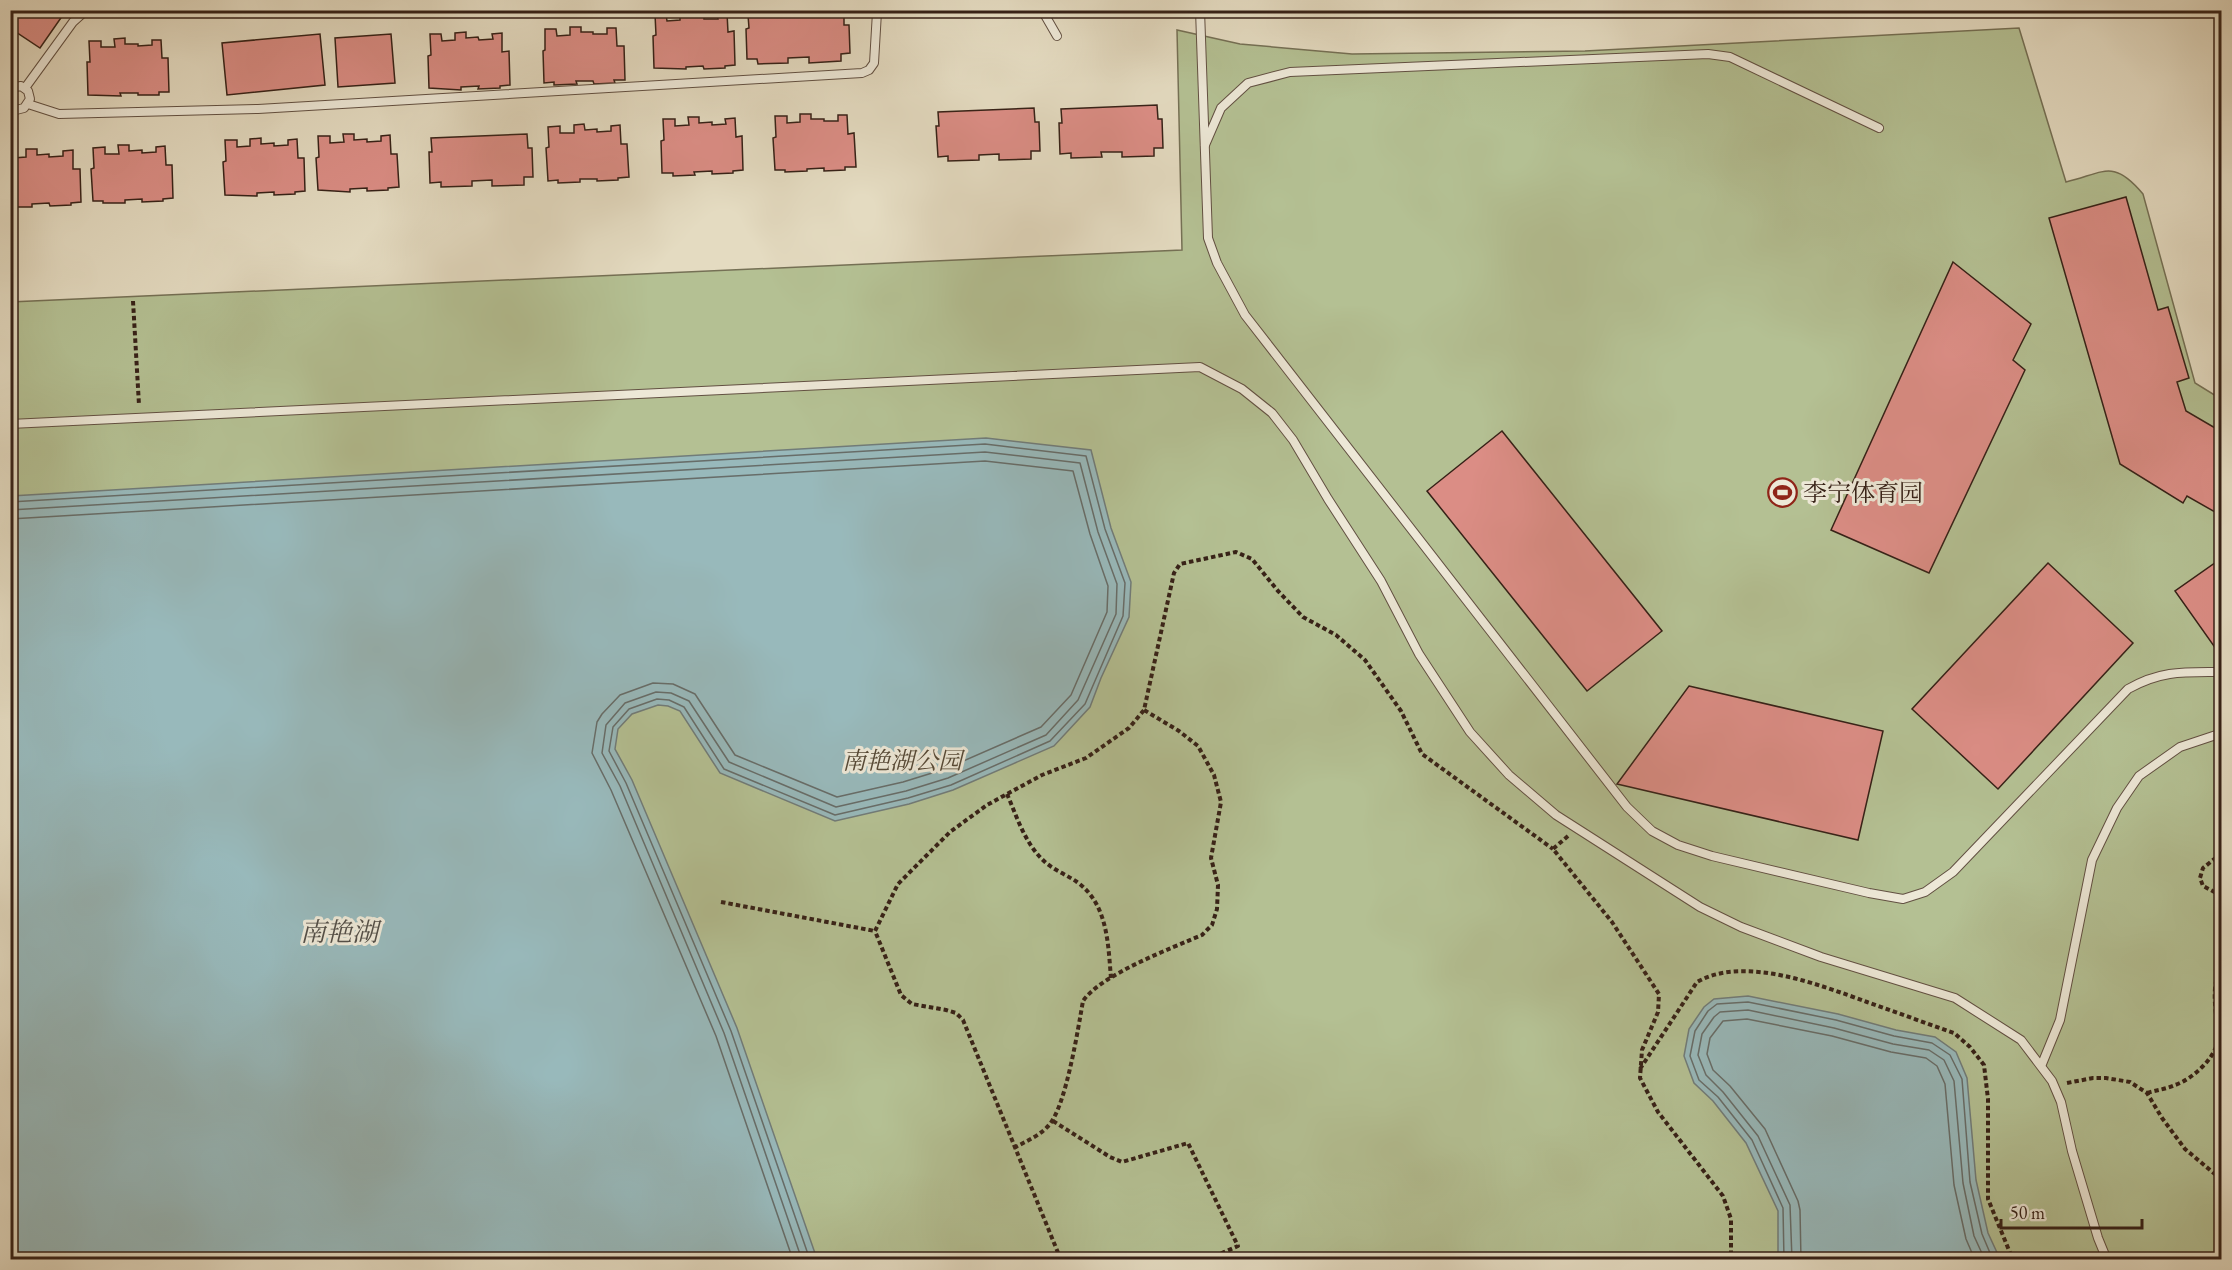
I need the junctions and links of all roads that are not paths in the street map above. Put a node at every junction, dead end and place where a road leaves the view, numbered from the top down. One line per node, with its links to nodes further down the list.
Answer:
1 (100, 10): 8 (lane)
2 (896, 10): 5 (lane)
3 (1042, 10): 6 (lane)
4 (1200, 10): 12 (lane)
5 (877, 11): 9 (lane)
6 (1057, 36)
7 (10, 88): 8 (lane)
8 (25, 88): 9 (lane)
9 (28, 104): 10 (lane)
10 (10, 108)
11 (1879, 128): 12 (lane)
12 (1204, 148): 14 (lane)
13 (10, 424): 16 (lane)
14 (2222, 672)
15 (2222, 733): 16 (lane)
16 (2042, 1064): 17 (lane)
17 (2107, 1260)

